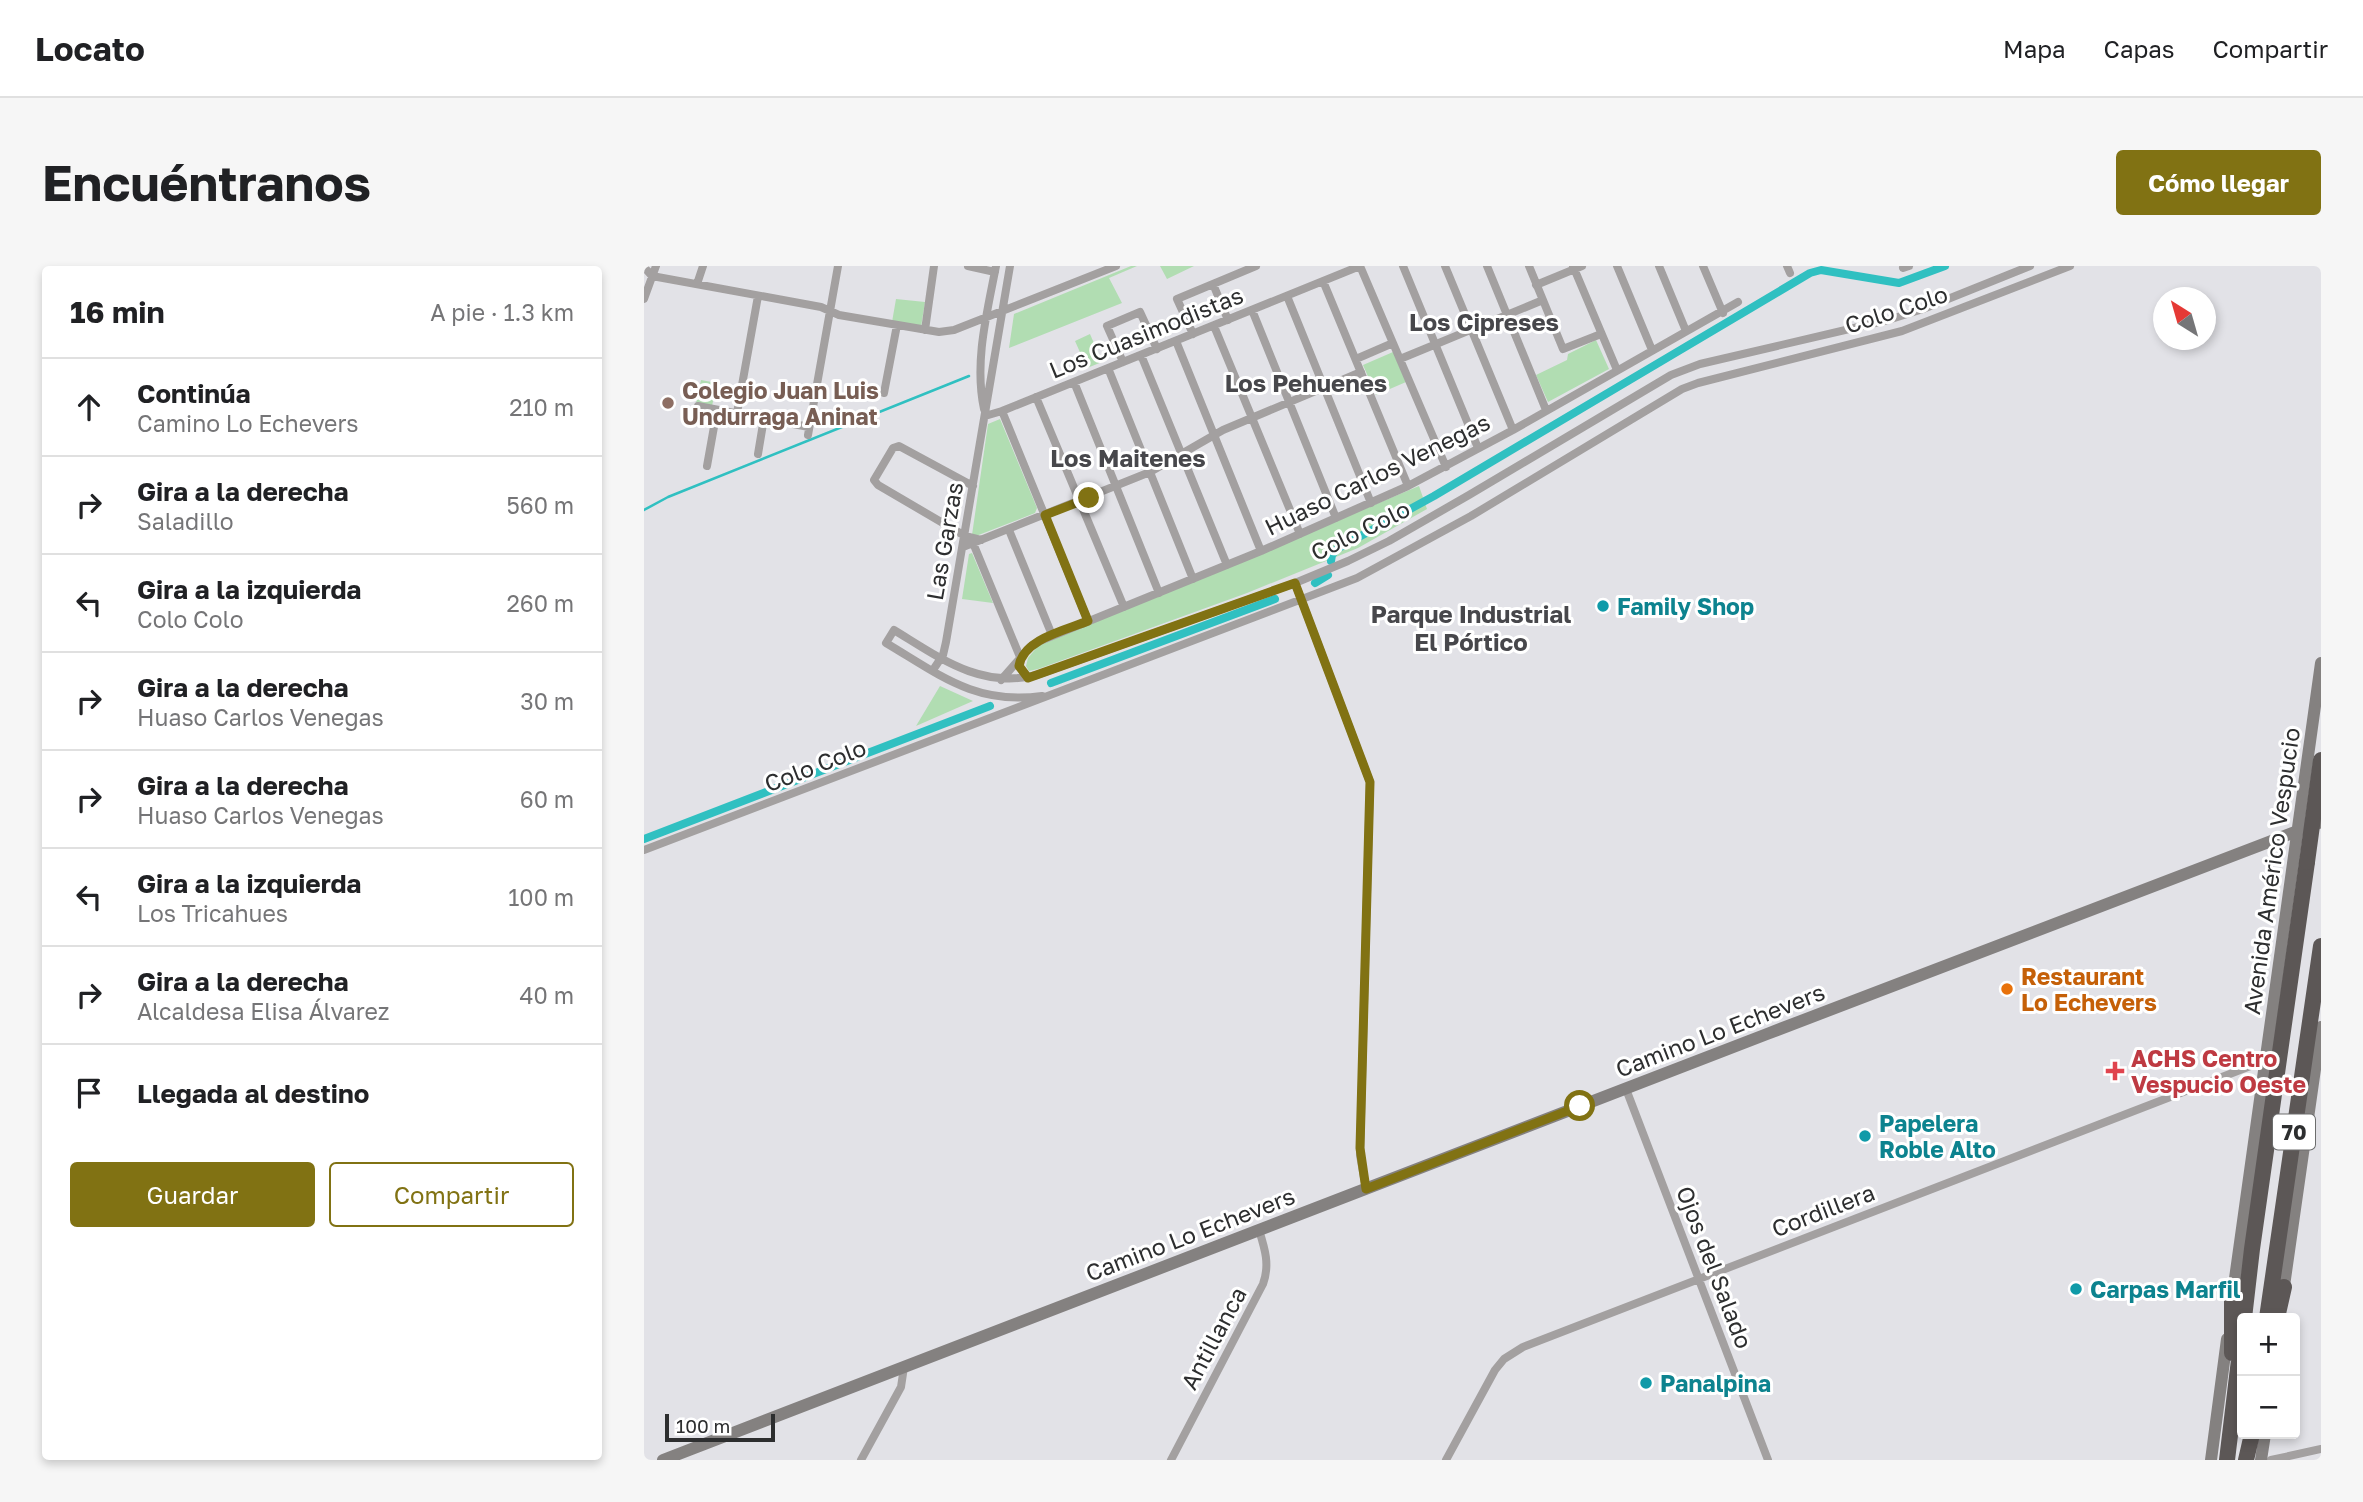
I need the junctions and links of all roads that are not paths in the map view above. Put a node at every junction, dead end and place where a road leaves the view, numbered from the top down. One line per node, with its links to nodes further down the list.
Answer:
1 (656, 266): 22 (street)
2 (703, 266): 26 (street)
3 (838, 266): 35 (street)
4 (934, 266): 43 (street)
5 (968, 266): 21 (street)
6 (1010, 266): 36 (street, Las Garzas)
7 (1116, 266): 36 (street)
8 (1256, 266): 25 (street)
9 (1360, 266): 23 (street, Los Cuasimodistas); 51 (street)
10 (1403, 266): 52 (street)
11 (1445, 266): 44 (street)
12 (1487, 266): 38 (street)
13 (1529, 266): 27 (street)
14 (1617, 266): 54 (street)
15 (1659, 266): 45 (street)
16 (1703, 266): 37 (street)
17 (2030, 266): 24 (street, Colo Colo)
18 (2070, 266): 32 (street, Colo Colo)
19 (644, 267): 22 (street)
20 (1576, 267): 27 (street); 47 (street)
21 (995, 269): 39 (street, Las Garzas)
22 (652, 276): 26 (street); 30 (street)
23 (1323, 281): 29 (street, Los Cuasimodistas); 58 (street)
24 (1988, 283): 32 (street); 48 (street, Colo Colo)
25 (1213, 284): 40 (street); 46 (street)
26 (697, 285): 28 (street)
27 (1536, 285): 31 (street)
28 (758, 296): 35 (street); 73 (street)
29 (1287, 296): 34 (street, Los Cuasimodistas); 65 (street)
30 (644, 299)
31 (1543, 300): 38 (street); 47 (street)
32 (1985, 300): 55 (street, Colo Colo)
33 (1738, 302): 37 (street, Huaso Carlos Venegas)
34 (1252, 310): 40 (street, Los Cuasimodistas); 68 (street)
35 (830, 311): 41 (street); 76 (street)
36 (1002, 312): 39 (street); 74 (street, Las Garzas)
37 (1723, 313): 45 (street, Huaso Carlos Venegas)
38 (1507, 315): 44 (street); 71 (street)
39 (986, 318): 43 (street); 74 (street, Las Garzas)
40 (1228, 320): 42 (street, Los Cuasimodistas)
41 (897, 325): 43 (street); 66 (street)
42 (1214, 326): 46 (street, Los Cuasimodistas); 75 (street)
43 (925, 330)
44 (1471, 330): 52 (street); 77 (street)
45 (1686, 331): 54 (street, Huaso Carlos Venegas)
46 (1193, 334): 49 (street, Los Cuasimodistas)
47 (1601, 334): 62 (street)
48 (1814, 337): 50 (street, Colo Colo); 55 (street, Colo Colo)
49 (1176, 341): 53 (street, Los Cuasimodistas); 78 (street)
50 (1801, 341): 57 (street); 88 (street, Colo Colo)
51 (1393, 343): 58 (street); 59 (street)
52 (1436, 345): 59 (street); 79 (street)
53 (1157, 349): 56 (street, Los Cuasimodistas); 60 (street)
54 (1652, 350): 62 (street, Huaso Carlos Venegas)
55 (1818, 352): 57 (street, Colo Colo)
56 (1141, 355): 60 (street, Los Cuasimodistas); 80 (street)
57 (1804, 356): 92 (street, Colo Colo)
58 (1356, 359): 63 (street)
59 (1400, 359): 83 (street)
60 (1124, 362): 61 (street, Los Cuasimodistas)
61 (1108, 368): 64 (street, Los Cuasimodistas); 84 (street)
62 (1617, 370): 71 (street, Huaso Carlos Venegas)
63 (1361, 372): 65 (street); 85 (street)
64 (1074, 382): 67 (street, Los Cuasimodistas); 87 (street)
65 (1325, 387): 68 (street); 91 (street)
66 (884, 393)
67 (1036, 397): 72 (street, Los Cuasimodistas); 90 (street)
68 (1290, 401): 75 (street); 95 (street)
69 (698, 406): 70 (street)
70 (717, 410): 73 (street); 82 (street)
71 (1546, 410): 77 (street, Huaso Carlos Venegas)
72 (1002, 411): 74 (street, Los Cuasimodistas); 93 (street)
73 (737, 413): 76 (street)
74 (985, 416): 86 (street, Las Garzas)
75 (1253, 417): 78 (street); 97 (street)
76 (764, 418): 81 (street)
77 (1513, 430): 79 (street, Huaso Carlos Venegas)
78 (1215, 434): 80 (street); 101 (street)
79 (1478, 448): 83 (street, Huaso Carlos Venegas)
80 (1183, 453): 84 (street); 102 (street)
81 (758, 454)
82 (707, 466)
83 (1446, 467): 85 (street, Huaso Carlos Venegas)
84 (1150, 472): 87 (street); 103 (street)
85 (1408, 485): 91 (street, Huaso Carlos Venegas)
86 (973, 486): 98 (street, Las Garzas); 98 (street)
87 (1115, 487): 90 (street); 105 (street)
88 (1474, 493): 89 (street, Colo Colo); 92 (street)
89 (1461, 500): 94 (street); 104 (street, Colo Colo)
90 (1080, 501): 93 (street); 107 (street)
91 (1371, 503): 95 (street, Huaso Carlos Venegas)
92 (1483, 509): 94 (street, Colo Colo)
93 (1045, 515): 96 (street); 108 (street)
94 (1471, 516): 106 (street, Colo Colo)
95 (1336, 518): 97 (street, Huaso Carlos Venegas)
96 (1009, 530): 99 (street); 109 (street)
97 (1300, 534): 101 (street, Huaso Carlos Venegas)
98 (965, 537): 99 (street); 100 (street, Las Garzas)
99 (977, 542): 100 (street); 110 (street)
100 (963, 547): 111 (street, Las Garzas)
101 (1261, 551): 102 (street, Huaso Carlos Venegas)
102 (1227, 565): 103 (street, Huaso Carlos Venegas)
103 (1193, 579): 105 (street, Huaso Carlos Venegas)
104 (1295, 583): 106 (street); 114 (street, Colo Colo)
105 (1159, 593): 107 (street, Huaso Carlos Venegas)
106 (1301, 601): 116 (street, Colo Colo); 134 (street)
107 (1124, 607): 108 (street, Huaso Carlos Venegas)
108 (1088, 621): 109 (street, Huaso Carlos Venegas)
109 (1052, 635): 110 (street, Huaso Carlos Venegas)
110 (1020, 657): 114 (street); 115 (street, Huaso Carlos Venegas)
111 (941, 658): 113 (street, Las Garzas); 113 (street, Colo Colo); 115 (street, Colo Colo)
112 (2321, 663): 121 (main road, Avenida Américo Vespucio)
113 (933, 670): 117 (street, Colo Colo)
114 (1028, 678): 115 (street, Colo Colo)
115 (1001, 680)
116 (1056, 694): 117 (street, Colo Colo); 118 (street, Colo Colo)
117 (996, 697): 118 (street)
118 (1000, 715): 128 (street, Colo Colo)
119 (2321, 760): 129 (highway, 70, bridge)
120 (2321, 774): 121 (main road)
121 (2306, 777): 123 (main road, Avenida Américo Vespucio)
122 (2321, 798): 123 (main road)
123 (2302, 805): 125 (main road, Avenida Américo Vespucio)
124 (2321, 822): 125 (main road, Camino Lo Echevers)
125 (2298, 832): 127 (main road, Camino Lo Echevers); 129 (main road, Avenida Américo Vespucio)
126 (2321, 838): 129 (main road)
127 (2277, 840): 129 (main road); 133 (main road, Camino Lo Echevers)
128 (644, 850)
129 (2301, 856): 132 (main road, Avenida Américo Vespucio); 139 (highway, 70)
130 (2321, 946): 140 (highway, 70)
131 (2321, 1032): 137 (main road)
132 (2266, 1060): 136 (street, Cordillera); 138 (main road, Avenida Américo Vespucio)
133 (1626, 1088): 134 (main road, Camino Lo Echevers); 136 (street, Ojos del Salado)
134 (1366, 1189): 135 (main road, Camino Lo Echevers)
135 (1259, 1230): 142 (main road, Camino Lo Echevers); 150 (street, Antillanca)
136 (1699, 1278): 151 (street, Cordillera); 152 (street, Ojos del Salado)
137 (2284, 1287): 141 (highway)
138 (2232, 1299): 144 (highway); 153 (main road, Avenida Américo Vespucio)
139 (2245, 1313)
140 (2268, 1313)
141 (2280, 1313)
142 (904, 1367): 148 (main road, Camino Lo Echevers); 149 (street)
143 (2238, 1376): 144 (highway)
144 (2235, 1402): 154 (highway)
145 (2250, 1439): 155 (highway)
146 (2264, 1439): 156 (main road)
147 (2321, 1449): 157 (street)
148 (663, 1460)
149 (861, 1460)
150 (1171, 1460)
151 (1446, 1460)
152 (1768, 1460)
153 (2211, 1460)
154 (2227, 1460)
155 (2246, 1460)
156 (2261, 1460)
157 (2272, 1460)

